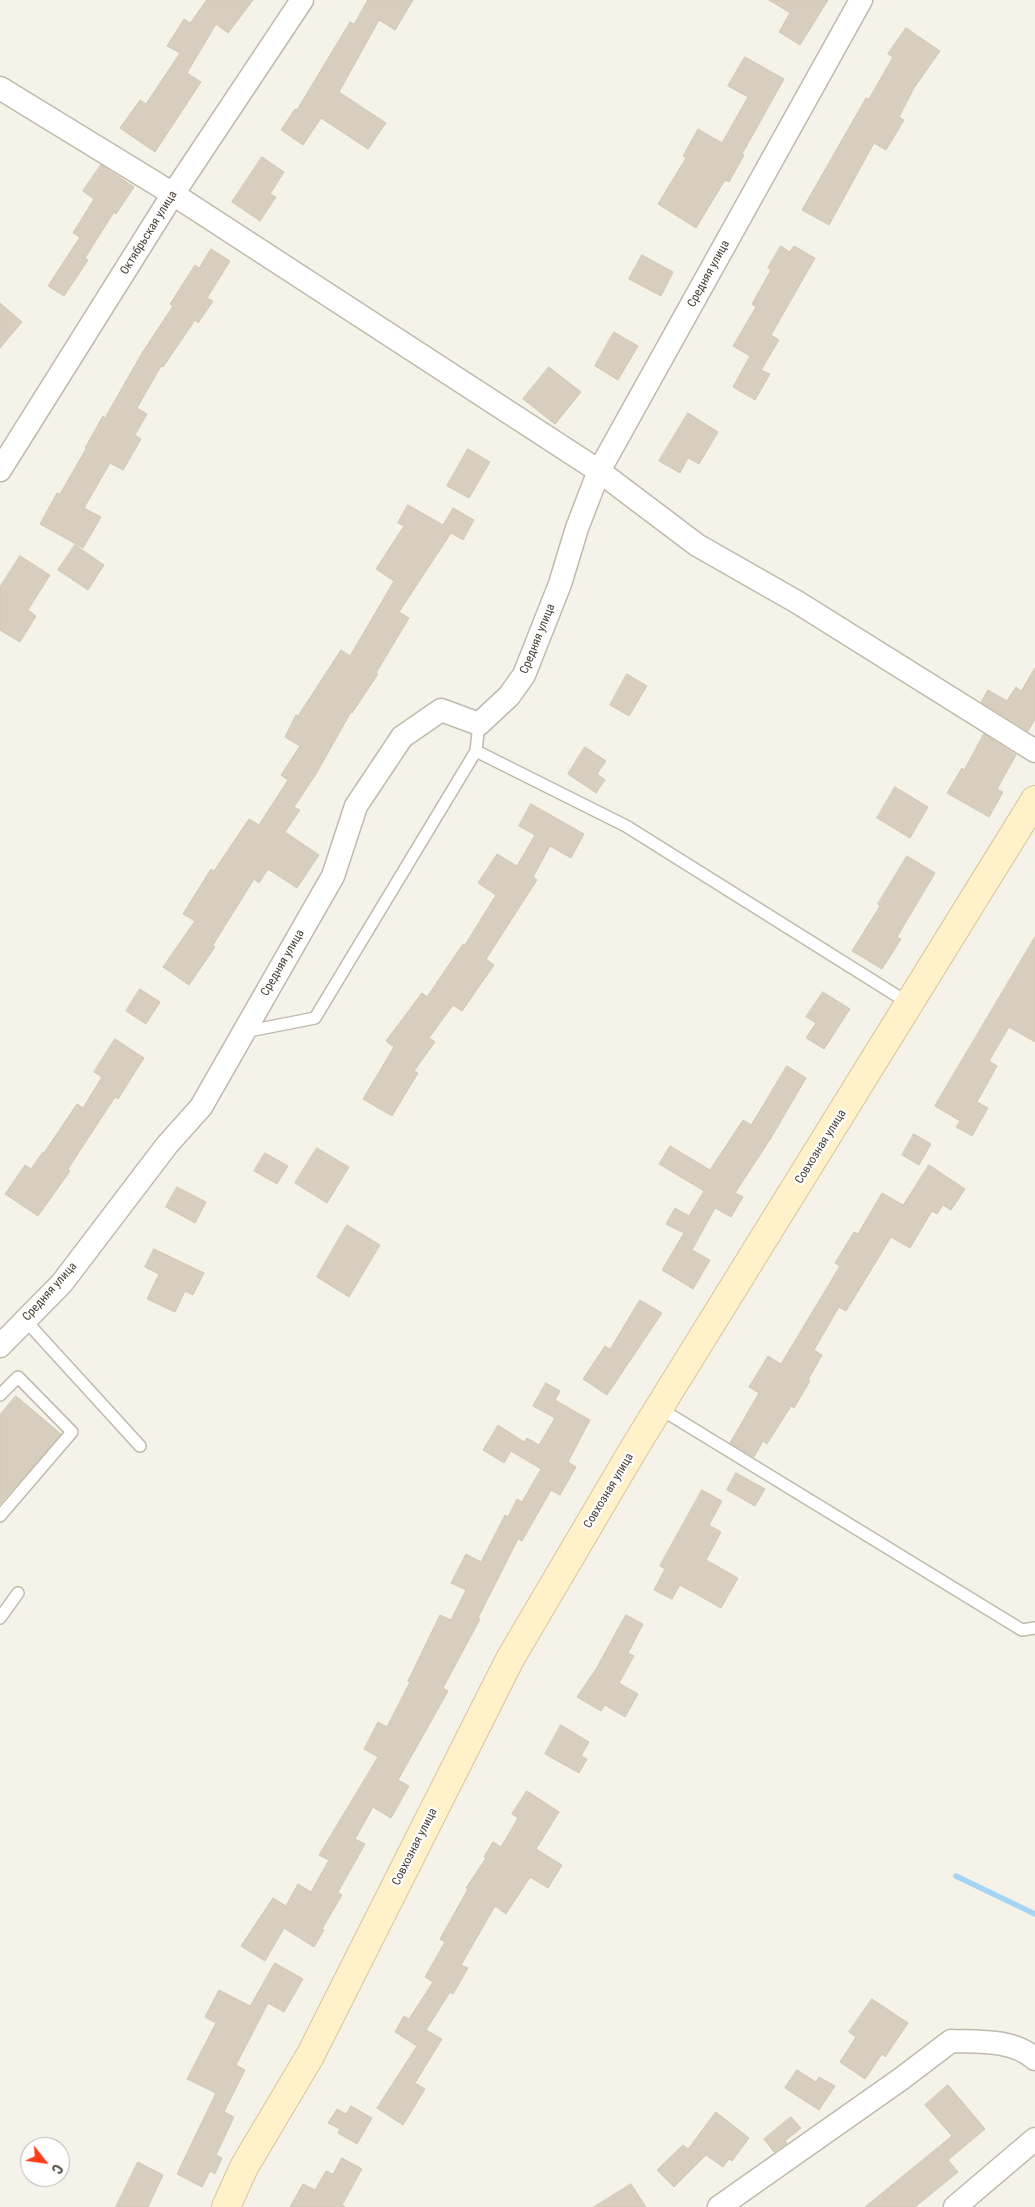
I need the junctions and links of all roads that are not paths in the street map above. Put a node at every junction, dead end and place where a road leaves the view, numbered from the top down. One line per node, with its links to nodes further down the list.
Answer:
1 (302, 0): 4 (street, Октябрьская улица)
2 (861, 0): 6 (street, Средняя улица)
3 (0, 88): 4 (street)
4 (173, 194): 5 (street, Октябрьская улица); 6 (street)
5 (0, 470)
6 (599, 471): 7 (street, Средняя улица); 9 (street)
7 (479, 724): 8 (lane); 12 (street, Средняя улица)
8 (476, 751): 11 (lane); 12 (lane)
9 (1035, 751)
10 (1035, 800): 11 (street, Совхозная улица)
11 (910, 1004): 16 (street, Совхозная улица)
12 (244, 1032): 13 (street, Средняя улица)
13 (26, 1320): 14 (street, Средняя улица); 17 (lane)
14 (0, 1346)
15 (0, 1395): 18 (lane)
16 (659, 1408): 21 (lane); 24 (street, Совхозная улица)
17 (140, 1446)
18 (0, 1516)
19 (18, 1592): 20 (lane)
20 (0, 1618)
21 (1035, 1628)
22 (1035, 2059): 25 (street)
23 (1035, 2139): 26 (street)
24 (226, 2207)
25 (719, 2207)
26 (955, 2207)

